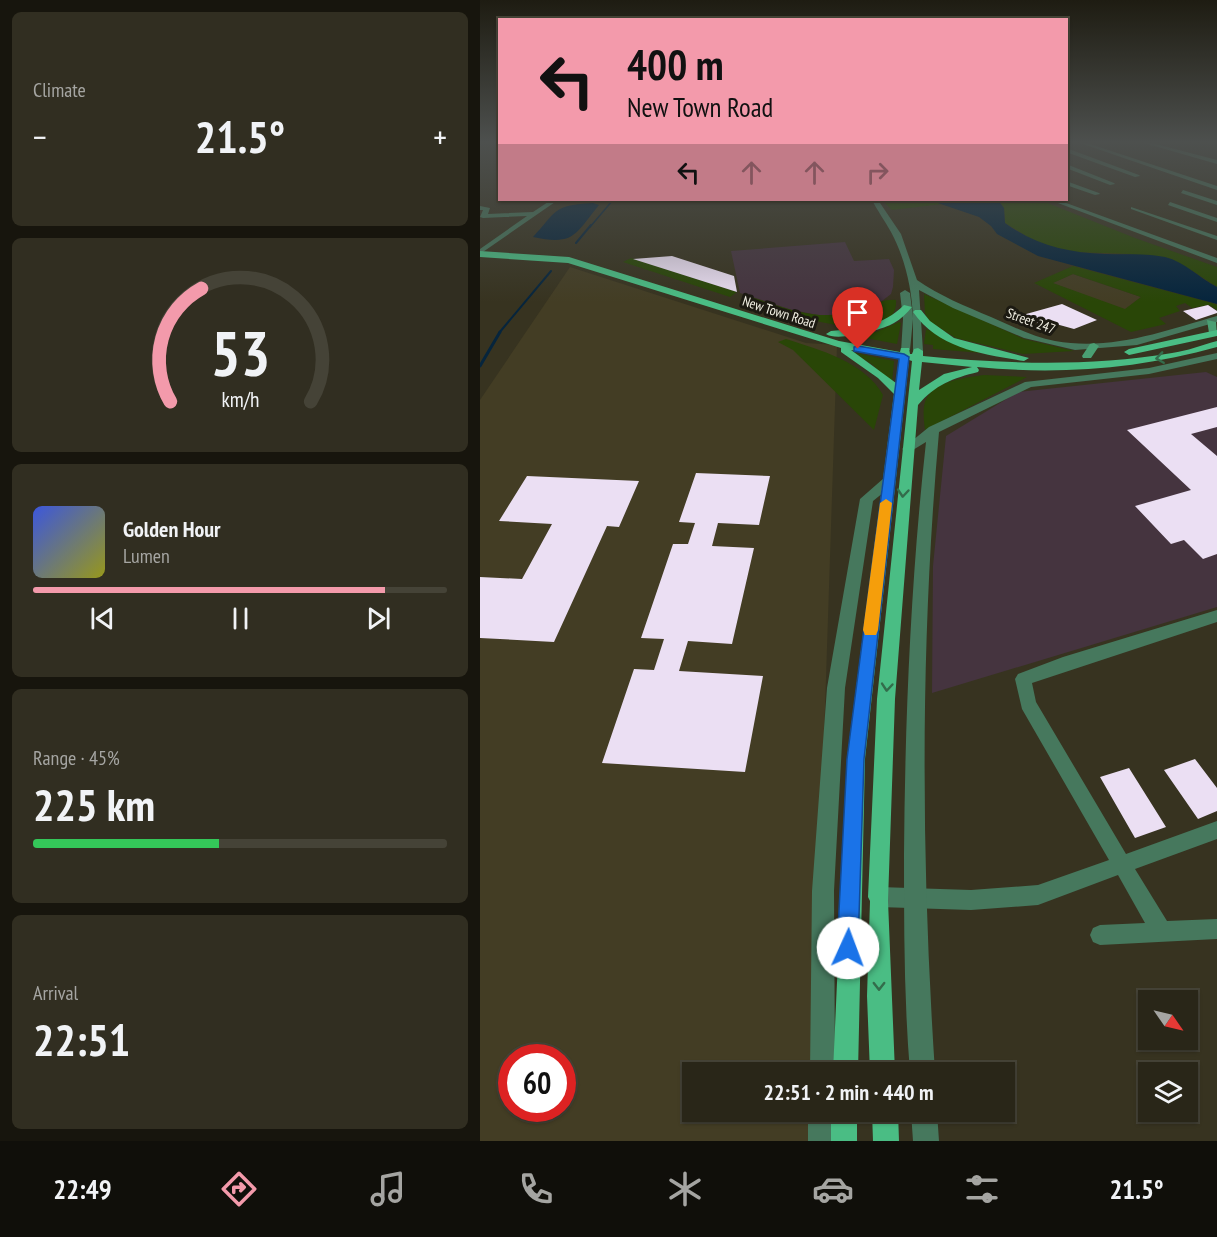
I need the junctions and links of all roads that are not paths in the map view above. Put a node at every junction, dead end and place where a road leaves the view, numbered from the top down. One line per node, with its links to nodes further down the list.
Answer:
1 (1196, 196): 6 (street)
2 (554, 201): 10 (street)
3 (866, 201): 11 (street)
4 (876, 201): 11 (street)
5 (1056, 201): 15 (street)
6 (1217, 203)
7 (1170, 204): 12 (street)
8 (480, 208): 10 (street)
9 (1133, 208): 13 (street)
10 (537, 214): 14 (street)
11 (884, 218): 16 (street); 17 (street)
12 (1217, 220)
13 (1217, 238)
14 (481, 250): 21 (main road, New Town Road); 21 (main road)
15 (1217, 261)
16 (914, 282): 18 (street); 22 (street, Street 247)
17 (907, 307): 21 (main road); 23 (street)
18 (918, 312): 23 (street); 26 (main road)
19 (1214, 321): 20 (main road); 22 (street, Street 247)
20 (1216, 337): 24 (main road); 27 (main road, New Town Road, one-way to 27)
21 (834, 340): 23 (main road, New Town Road); 28 (main road)
22 (1094, 346): 24 (main road)
23 (911, 354): 26 (main road); 27 (main road, New Town Road); 28 (main road); 29 (main road)
24 (1087, 356): 26 (main road)
25 (1217, 356): 30 (street)
26 (1024, 358)
27 (992, 366): 29 (main road)
28 (899, 392): 32 (main road)
29 (913, 403): 31 (main road)
30 (933, 430): 31 (street); 36 (street)
31 (908, 449): 37 (main road, one-way to 37)
32 (889, 481): 41 (street); 42 (main road)
33 (1217, 616): 35 (street)
34 (1217, 830): 35 (street)
35 (1122, 865): 36 (street); 39 (street)
36 (914, 898): 37 (street); 44 (street)
37 (879, 902): 43 (main road, one-way to 43)
38 (1217, 929): 39 (street)
39 (1161, 931): 40 (street)
40 (1100, 935)
41 (822, 1062)
42 (845, 1062)
43 (882, 1062)
44 (921, 1062)
45 (821, 1122): 49 (street)
46 (844, 1122): 50 (main road)
47 (885, 1122): 51 (main road)
48 (925, 1122): 52 (street)
49 (821, 1141)
50 (844, 1141)
51 (886, 1141)
52 (926, 1141)

